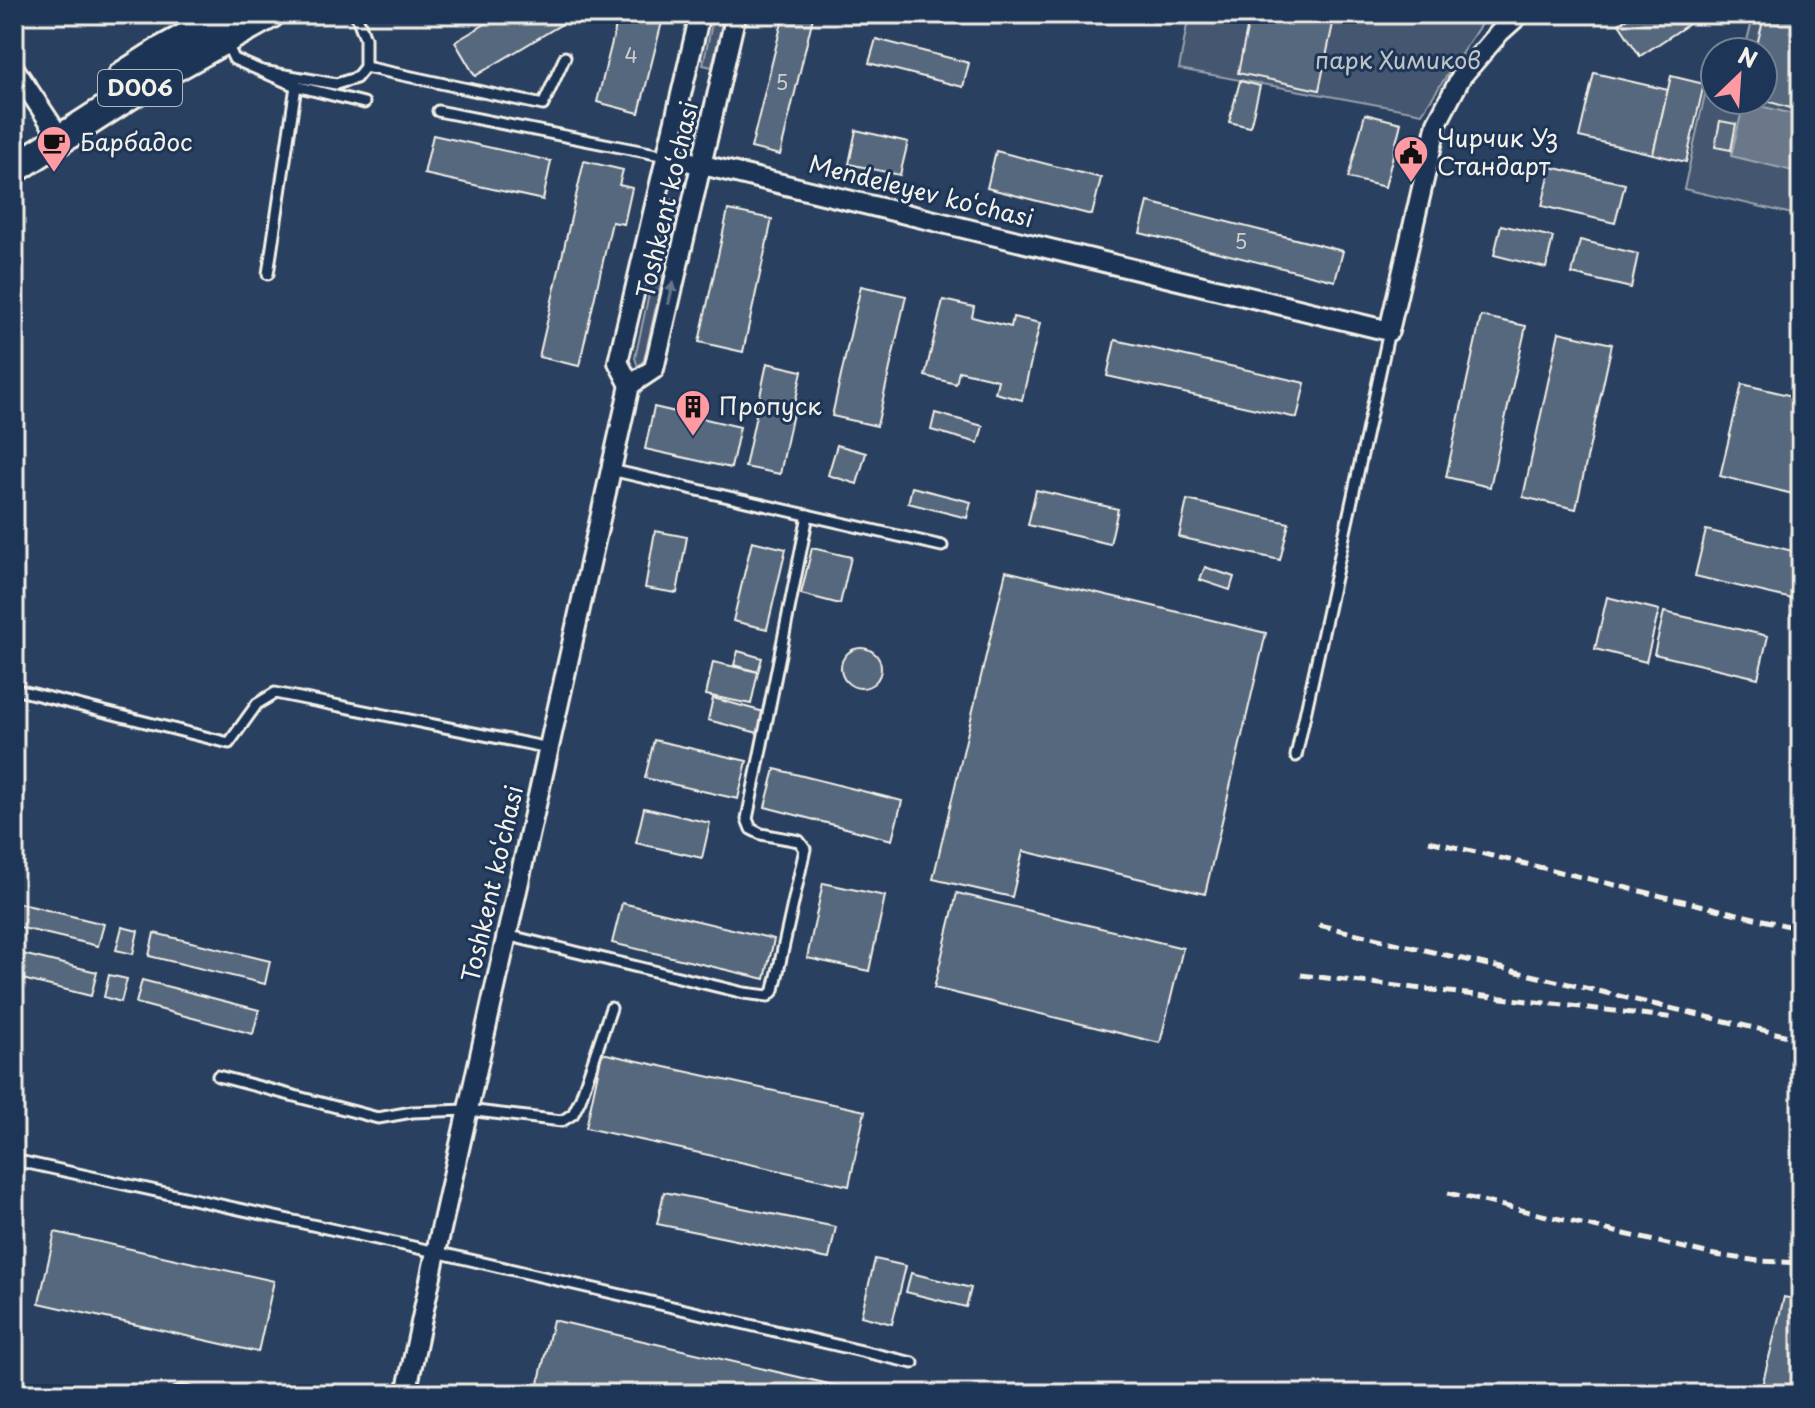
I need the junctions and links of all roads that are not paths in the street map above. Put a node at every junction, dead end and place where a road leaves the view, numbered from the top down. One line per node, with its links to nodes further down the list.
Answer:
1 (270, 14): 6 (main road, D006)
2 (356, 14): 8 (lane)
3 (700, 14): 16 (street, Toshkent ko‘chasi)
4 (736, 14): 17 (street, Toshkent ko‘chasi)
5 (1520, 14): 20 (street)
6 (227, 27): 10 (lane); 14 (main road, D006)
7 (565, 57): 8 (lane)
8 (365, 67): 10 (lane)
9 (14, 68): 14 (street)
10 (262, 71): 11 (lane)
11 (296, 86): 12 (lane); 19 (lane)
12 (364, 103)
13 (438, 111): 16 (lane, Mendeleyev ko‘chasi)
14 (56, 131): 15 (main road, D006); 18 (main road, D006)
15 (14, 146)
16 (666, 156): 17 (street, Mendeleyev ko‘chasi); 21 (street, Toshkent ko‘chasi)
17 (700, 163): 20 (street, Mendeleyev ko‘chasi); 21 (street, Toshkent ko‘chasi, one-way to 17)
18 (14, 169)
19 (268, 274)
20 (1389, 331): 27 (lane)
21 (630, 385): 22 (street, Toshkent ko‘chasi)
22 (611, 470): 23 (lane); 26 (street, Toshkent ko‘chasi)
23 (808, 515): 24 (lane); 28 (lane)
24 (942, 546)
25 (14, 689): 26 (lane)
26 (549, 748): 28 (street, Toshkent ko‘chasi)
27 (1296, 756)
28 (506, 935): 31 (street, Toshkent ko‘chasi)
29 (611, 1008): 31 (lane)
30 (218, 1076): 31 (lane)
31 (467, 1110): 33 (street, Toshkent ko‘chasi)
32 (14, 1160): 33 (lane)
33 (436, 1252): 34 (lane); 37 (street, Toshkent ko‘chasi)
34 (913, 1363)
35 (175, 1394): 36 (lane)
36 (194, 1394)
37 (406, 1394)

